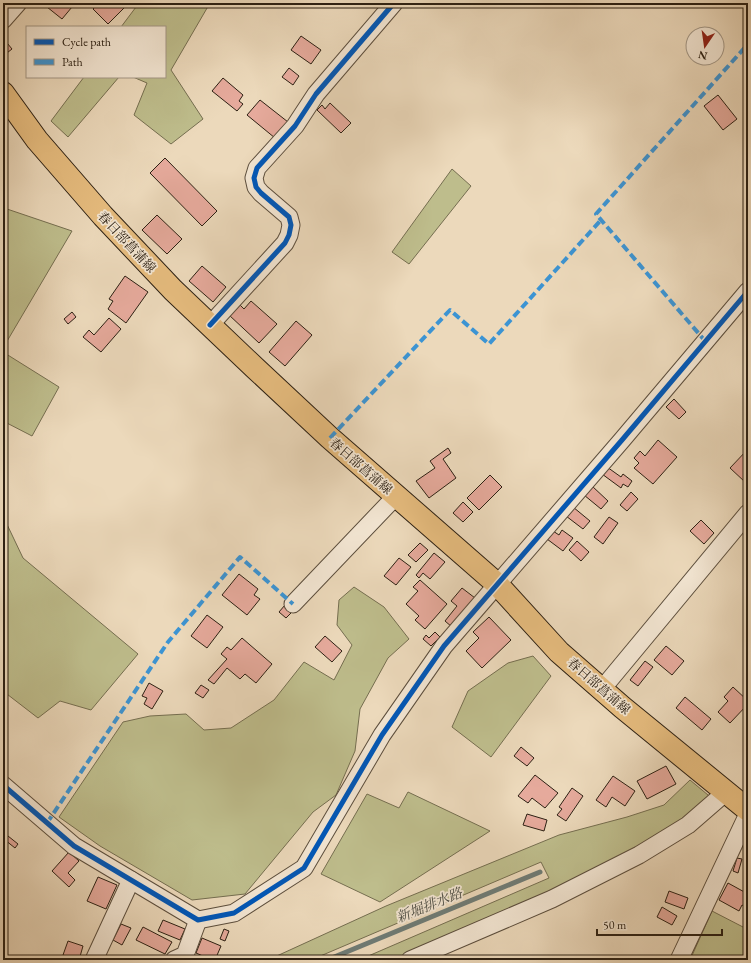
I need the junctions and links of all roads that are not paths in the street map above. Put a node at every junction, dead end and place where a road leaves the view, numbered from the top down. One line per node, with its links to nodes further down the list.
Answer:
1 (18, 3): 3 (street)
2 (394, 3): 6 (street)
3 (3, 20)
4 (3, 93): 6 (main road, 春日部菖蒲線)
5 (748, 291): 9 (street)
6 (210, 325): 7 (main road, 春日部菖蒲線)
7 (396, 496): 9 (main road, 春日部菖蒲線); 10 (street)
8 (748, 513): 11 (street)
9 (497, 584): 11 (main road, 春日部菖蒲線); 17 (street)
10 (293, 604)
11 (602, 689): 13 (main road, 春日部菖蒲線)
12 (3, 785): 16 (street)
13 (726, 792): 14 (main road, 春日部菖蒲線); 20 (street)
14 (748, 810)
15 (748, 814): 21 (street)
16 (131, 880): 17 (street); 18 (street)
17 (198, 920): 19 (street)
18 (94, 960)
19 (174, 960)
20 (410, 960)
21 (679, 960)

